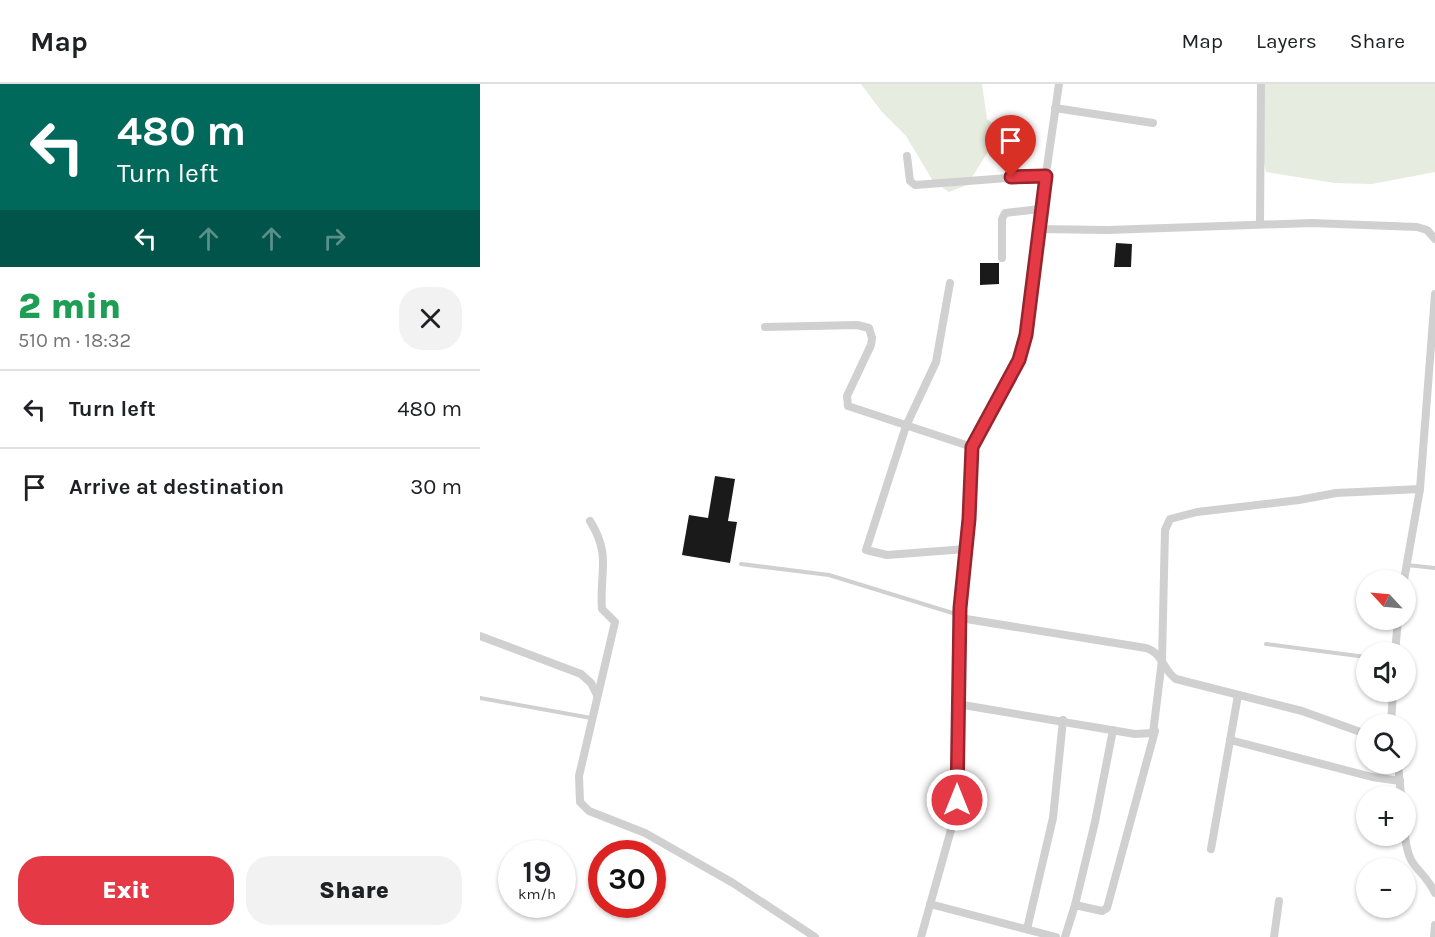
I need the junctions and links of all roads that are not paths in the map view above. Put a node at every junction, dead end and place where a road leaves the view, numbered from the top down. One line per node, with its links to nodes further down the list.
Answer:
1 (1059, 84): 3 (street)
2 (1261, 84): 8 (street)
3 (1055, 108): 4 (street); 6 (street)
4 (1153, 123)
5 (907, 156): 6 (street)
6 (1046, 176): 7 (street)
7 (1041, 209): 9 (street); 11 (street)
8 (1260, 224): 9 (street); 10 (street)
9 (1038, 229): 16 (street)
10 (1435, 239)
11 (1002, 258)
12 (950, 283): 15 (street)
13 (1435, 294): 17 (street)
14 (765, 327): 15 (street)
15 (906, 426): 16 (street); 19 (street)
16 (972, 447): 19 (street)
17 (1420, 489): 21 (street); 28 (street)
18 (590, 521): 29 (street)
19 (966, 549): 24 (street)
20 (741, 564): 24 (lane)
21 (1406, 565): 22 (lane); 23 (street)
22 (1435, 568)
23 (1405, 570)
24 (960, 616): 28 (street); 32 (street)
25 (480, 636): 29 (street)
26 (1266, 644): 27 (lane)
27 (1356, 656)
28 (1162, 660): 30 (street); 37 (street)
29 (597, 695): 33 (street)
30 (1238, 695): 36 (street); 38 (street)
31 (480, 698): 33 (lane)
32 (957, 704): 34 (street); 46 (street)
33 (592, 718): 50 (street)
34 (1063, 720): 35 (street); 49 (street)
35 (1113, 729): 37 (street); 47 (street)
36 (1356, 730)
37 (1155, 731): 47 (street)
38 (1230, 740): 40 (street); 43 (street)
39 (1399, 774): 40 (street)
40 (1400, 781): 41 (street)
41 (1400, 786)
42 (1407, 846): 44 (street)
43 (1211, 849)
44 (1435, 892)
45 (1279, 901): 54 (street)
46 (930, 904): 49 (street); 51 (street)
47 (1074, 905): 53 (street)
48 (1435, 925): 55 (street)
49 (1027, 929): 52 (street)
50 (815, 937)
51 (921, 937)
52 (1056, 937)
53 (1065, 937)
54 (1274, 937)
55 (1434, 937)

